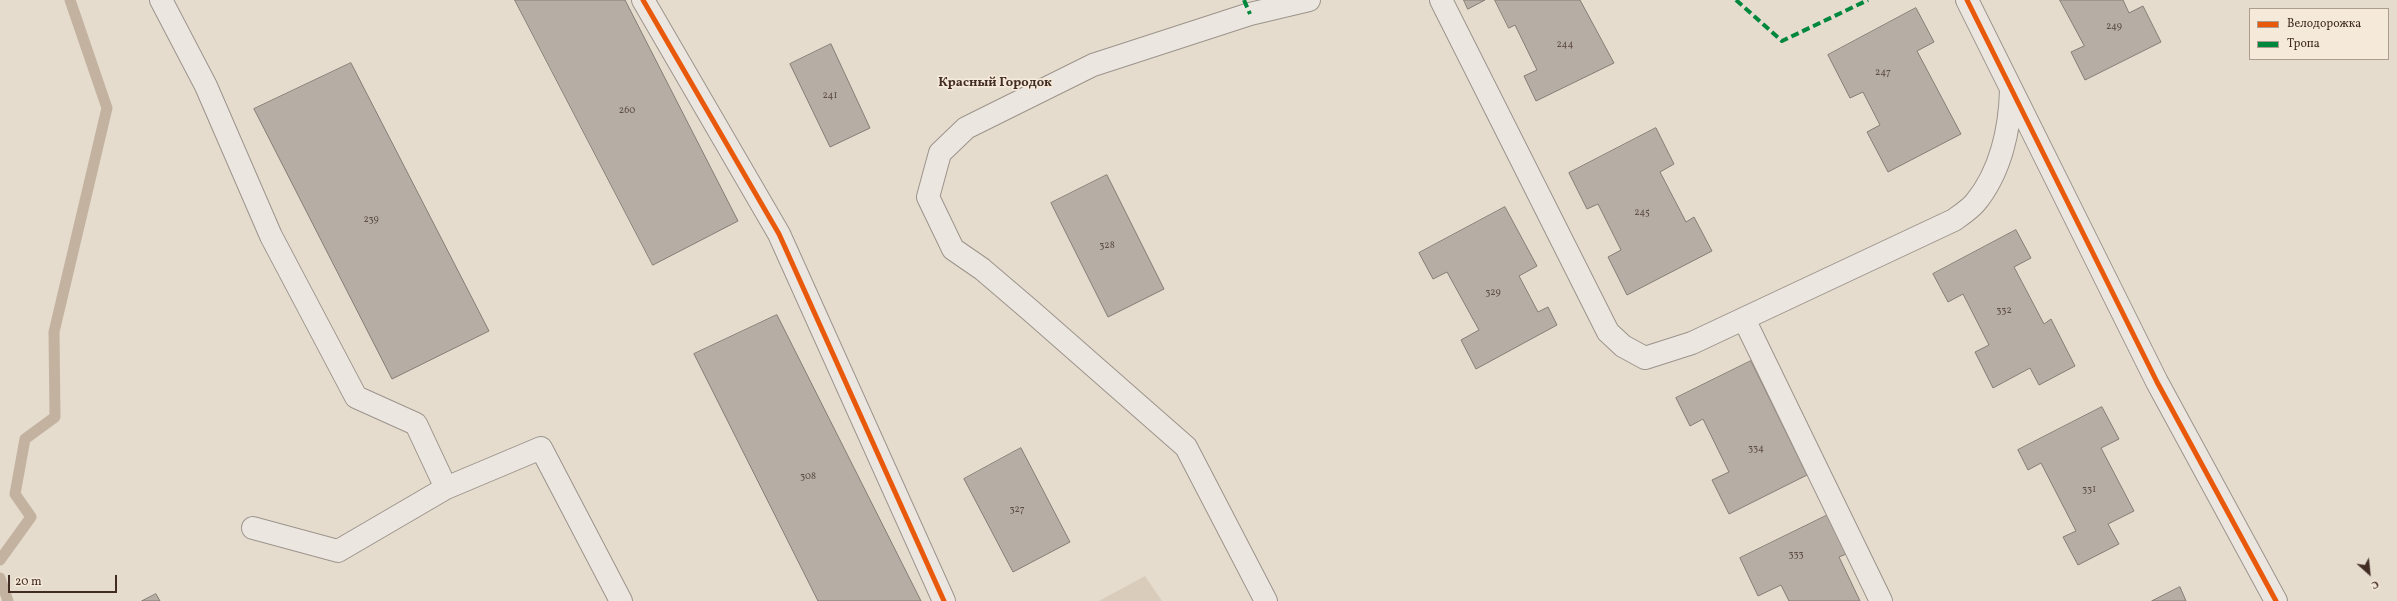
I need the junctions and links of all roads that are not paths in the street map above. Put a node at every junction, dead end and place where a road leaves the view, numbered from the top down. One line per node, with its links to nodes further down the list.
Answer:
1 (161, 0): 8 (street)
2 (643, 0): 11 (street)
3 (1309, 0): 12 (street)
4 (1441, 0): 7 (street)
5 (1967, 0): 6 (street)
6 (2011, 90): 7 (street); 14 (street)
7 (1744, 319): 13 (street)
8 (446, 488): 9 (street); 10 (street)
9 (253, 528)
10 (620, 601)
11 (944, 601)
12 (1266, 601)
13 (1881, 601)
14 (2276, 601)

